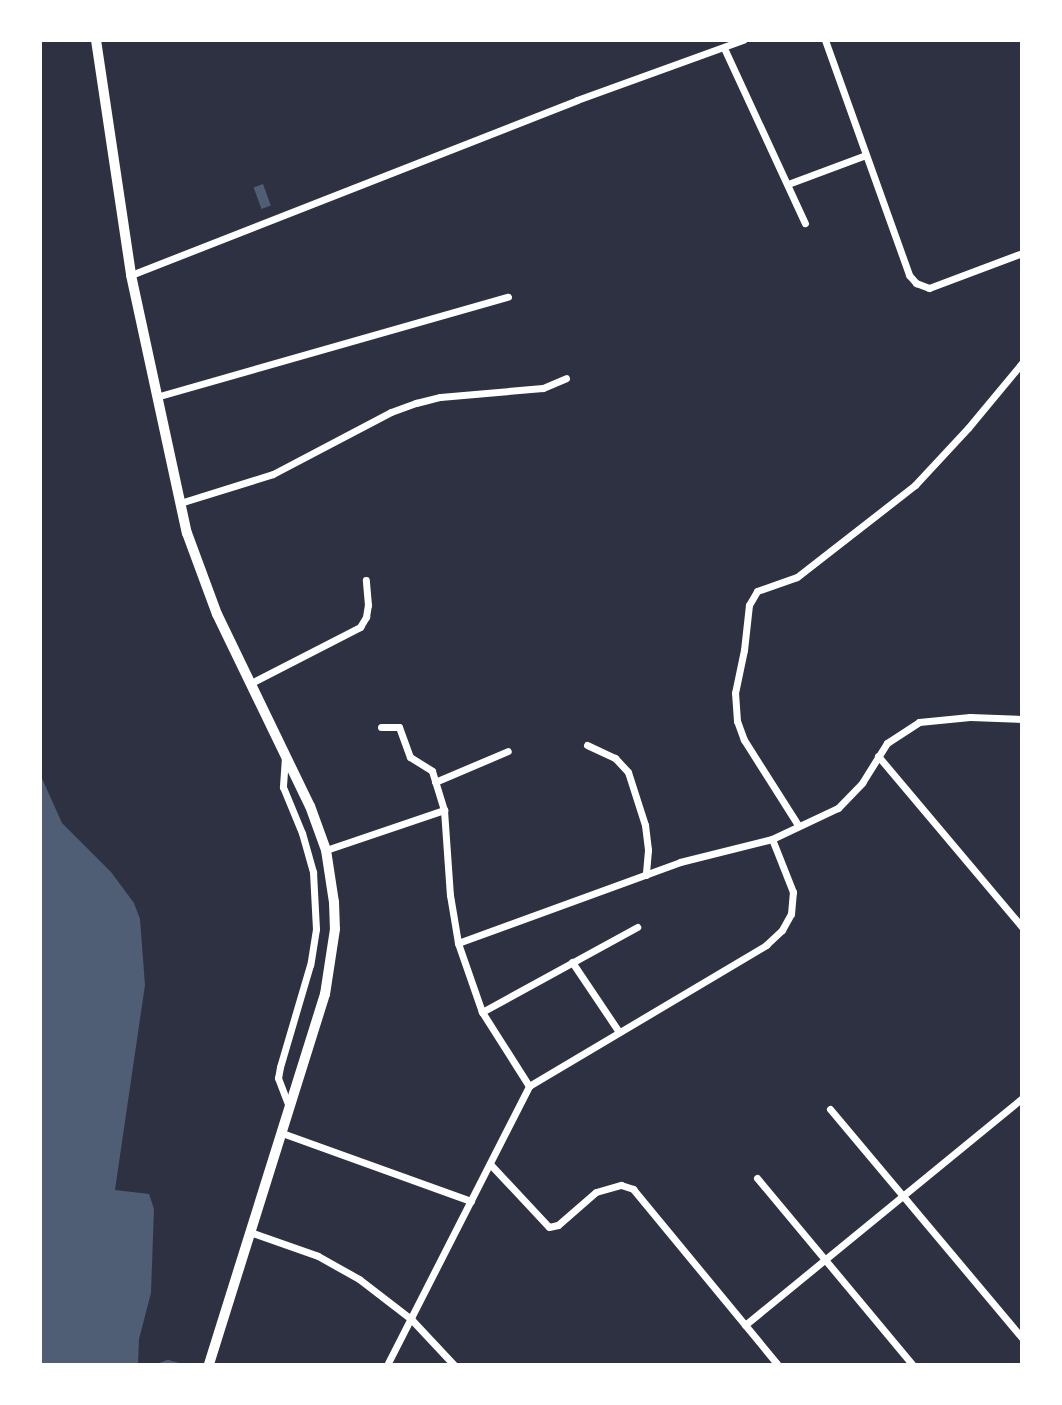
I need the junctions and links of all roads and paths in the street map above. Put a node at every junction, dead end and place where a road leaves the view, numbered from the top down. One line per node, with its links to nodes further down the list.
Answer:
1 (96, 40): 9 (main road)
2 (743, 40): 4 (street)
3 (825, 40): 5 (street)
4 (724, 48): 6 (street); 9 (street)
5 (866, 155): 6 (street); 8 (street)
6 (788, 184): 7 (street)
7 (804, 223)
8 (1022, 253)
9 (131, 275): 13 (main road)
10 (508, 296): 13 (street)
11 (1022, 363): 25 (street)
12 (566, 379): 14 (street)
13 (156, 397): 14 (main road)
14 (180, 503): 16 (main road)
15 (366, 580): 16 (street)
16 (251, 683): 21 (main road)
17 (1022, 719): 22 (street)
18 (381, 727): 23 (street)
19 (587, 745): 28 (street)
20 (508, 751): 23 (street)
21 (285, 753): 27 (main road); 37 (street)
22 (878, 756): 25 (street); 30 (street)
23 (435, 782): 24 (street)
24 (444, 810): 27 (street); 31 (street)
25 (798, 825): 26 (street)
26 (772, 839): 28 (street); 34 (street)
27 (326, 850): 37 (main road)
28 (646, 875): 31 (street)
29 (637, 927): 32 (street)
30 (1022, 927)
31 (458, 943): 33 (street)
32 (572, 962): 33 (street); 34 (street)
33 (482, 1012): 35 (street)
34 (619, 1032): 35 (street)
35 (529, 1086): 40 (street)
36 (1022, 1098): 42 (street)
37 (289, 1108): 39 (main road)
38 (830, 1109): 42 (street)
39 (282, 1133): 43 (street); 44 (main road)
40 (490, 1164): 43 (street); 47 (street)
41 (757, 1178): 45 (street)
42 (902, 1196): 45 (street); 48 (street)
43 (471, 1201): 46 (street)
44 (250, 1233): 46 (street); 49 (main road)
45 (825, 1259): 47 (street); 53 (street)
46 (411, 1319): 50 (street); 51 (street)
47 (745, 1325): 52 (street)
48 (1022, 1338)
49 (209, 1365)
50 (387, 1365)
51 (454, 1365)
52 (778, 1365)
53 (913, 1365)

